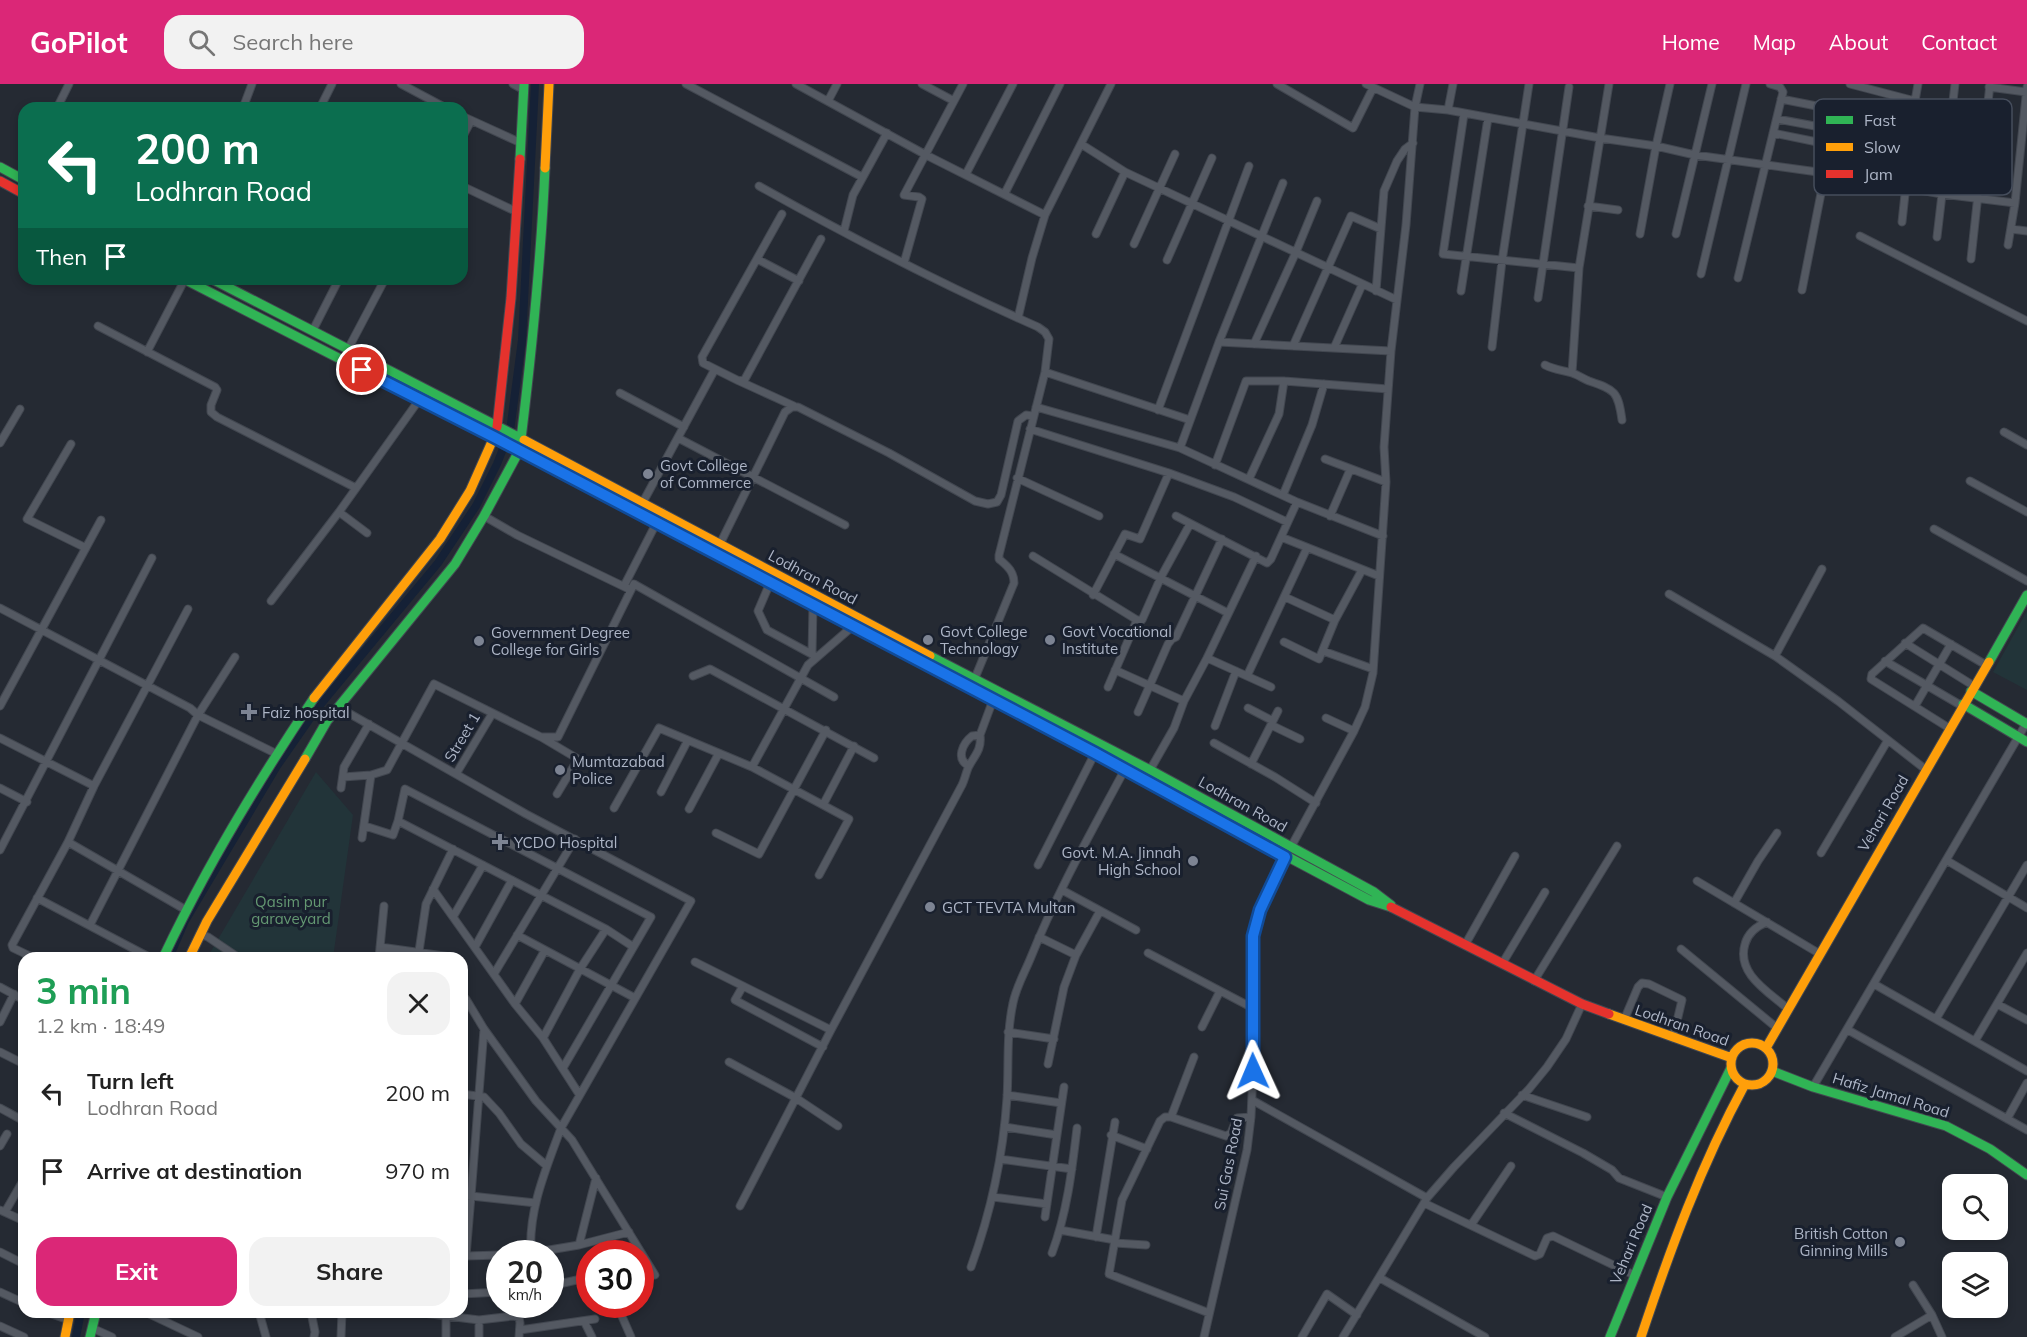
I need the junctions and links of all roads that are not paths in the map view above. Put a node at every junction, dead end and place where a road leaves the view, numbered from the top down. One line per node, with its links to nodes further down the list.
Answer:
1 (69, 84): 39 (street)
2 (252, 84): 40 (street)
3 (332, 84): 41 (street)
4 (401, 84): 42 (street)
5 (513, 84): 29 (street)
6 (549, 84): 170 (main road)
7 (686, 84): 75 (street)
8 (796, 84): 37 (street)
9 (837, 84): 37 (street)
10 (922, 84): 38 (street)
11 (963, 84): 38 (street)
12 (1013, 84): 73 (street)
13 (1060, 84): 82 (street)
14 (1111, 84): 61 (street)
15 (1276, 84): 27 (street)
16 (1420, 84): 44 (street)
17 (1453, 84): 45 (street)
18 (1529, 84): 51 (street)
19 (1609, 84): 57 (street)
20 (1670, 84): 62 (street)
21 (1712, 84): 64 (street)
22 (1746, 84): 67 (street)
23 (1770, 84): 33 (street)
24 (1850, 84): 34 (street)
25 (1917, 84): 35 (street)
26 (1954, 84): 36 (street)
27 (1370, 86): 44 (street)
28 (1989, 86): 32 (street)
29 (524, 87): 59 (main road)
30 (1569, 87): 54 (street)
31 (2027, 87): 32 (street)
32 (2026, 92): 90 (street)
33 (1782, 99): 43 (street); 48 (street)
34 (1907, 99)
35 (1915, 99)
36 (1952, 99)
37 (828, 101): 55 (street)
38 (954, 101): 65 (street)
39 (60, 102)
40 (245, 102)
41 (323, 102)
42 (435, 102)
43 (1814, 105)
44 (1415, 107): 45 (street); 60 (street)
45 (1449, 110): 46 (street)
46 (1464, 114): 47 (street); 112 (street)
47 (1488, 118): 51 (street); 112 (street)
48 (1777, 118): 52 (street); 56 (street)
49 (468, 119): 50 (street)
50 (471, 121): 53 (street); 59 (street)
51 (1522, 124): 54 (street); 116 (street)
52 (1814, 125)
53 (468, 127)
54 (1562, 131): 57 (street); 118 (street)
55 (887, 133): 65 (street); 75 (street)
56 (1773, 133): 58 (street); 68 (street)
57 (1600, 138): 62 (street); 91 (street)
58 (1814, 141)
59 (521, 143): 93 (main road)
60 (1413, 143): 99 (street); 134 (street)
61 (1081, 144): 71 (street); 95 (street)
62 (1656, 146): 64 (street); 103 (street)
63 (1175, 154): 79 (street)
64 (1695, 154): 67 (street); 104 (street)
65 (926, 155): 73 (street); 117 (street)
66 (1212, 158): 89 (street)
67 (1728, 160): 68 (street); 121 (street)
68 (1765, 165): 72 (street); 122 (street)
69 (1250, 166): 96 (street)
70 (0, 167): 74 (main road)
71 (1125, 172): 79 (street); 102 (street)
72 (1814, 172)
73 (966, 174): 82 (street)
74 (18, 175)
75 (862, 177): 100 (street)
76 (0, 181): 81 (main road)
77 (1283, 183): 106 (street)
78 (759, 186): 100 (street)
79 (1160, 188): 89 (street); 109 (street)
80 (468, 189): 93 (street)
81 (18, 191)
82 (1005, 193): 95 (street)
83 (1822, 195): 132 (street)
84 (1906, 195): 97 (street)
85 (1942, 195): 107 (street)
86 (1954, 195): 87 (street)
87 (1978, 197): 90 (street); 114 (street)
88 (1317, 201): 111 (street)
89 (1192, 203): 96 (street); 115 (street)
90 (2015, 203): 98 (street)
91 (1588, 206): 92 (street); 120 (street)
92 (1618, 210)
93 (517, 212): 165 (main road)
94 (782, 214): 113 (street)
95 (1045, 214): 135 (street)
96 (1228, 220): 106 (street); 161 (street)
97 (1902, 222)
98 (2011, 229): 101 (street); 110 (street)
99 (1381, 230): 119 (street); 130 (street)
100 (844, 231): 117 (street)
101 (2027, 231)
102 (1096, 234)
103 (1640, 234)
104 (1676, 234)
105 (1860, 236): 136 (street)
106 (1261, 237): 111 (street); 139 (street)
107 (1937, 237)
108 (822, 238): 123 (street)
109 (1134, 244)
110 (2008, 245)
111 (1296, 252): 119 (street); 140 (street)
112 (1465, 258): 116 (street); 131 (street)
113 (757, 259): 123 (street); 149 (street)
114 (1971, 259)
115 (1167, 260)
116 (1502, 261): 118 (street); 142 (street)
117 (904, 263): 135 (street)
118 (1541, 265): 120 (street); 133 (street)
119 (1328, 268): 129 (street); 141 (street)
120 (1579, 268): 151 (street)
121 (1701, 274)
122 (1738, 278)
123 (799, 280): 152 (street)
124 (181, 285): 146 (street)
125 (196, 285): 147 (main road, Lodhran Road)
126 (233, 285): 138 (main road, Lodhran Road)
127 (336, 285): 138 (street)
128 (381, 285): 143 (street)
129 (1362, 285): 130 (street); 144 (street)
130 (1376, 291): 134 (street)
131 (1461, 291)
132 (1802, 291)
133 (1538, 298)
134 (1397, 300): 145 (street)
135 (1018, 318): 150 (street)
136 (2027, 321)
137 (98, 326): 146 (street)
138 (313, 330): 143 (main road, Lodhran Road)
139 (1219, 342): 140 (street); 163 (street)
140 (1254, 344): 141 (street)
141 (1293, 346): 144 (street)
142 (1492, 347)
143 (348, 348): 147 (street); 165 (main road, Lodhran Road)
144 (1334, 348): 145 (street)
145 (1391, 351): 155 (street)
146 (147, 352): 186 (street)
147 (342, 361): 157 (main road, Lodhran Road)
148 (1545, 365): 151 (street)
149 (716, 369): 152 (street); 166 (street)
150 (1045, 372): 158 (street); 161 (street)
151 (1572, 373): 164 (street)
152 (739, 381): 159 (street)
153 (1284, 381): 154 (street); 178 (street); 183 (street)
154 (1324, 384): 155 (street); 187 (street)
155 (1388, 389): 185 (street)
156 (620, 393): 166 (street)
157 (419, 400): 169 (main road, Lodhran Road); 186 (street)
158 (1036, 406): 162 (street); 175 (street)
159 (797, 407): 162 (street); 181 (street)
160 (20, 409): 172 (street)
161 (1158, 410): 163 (street)
162 (1033, 416): 167 (street)
163 (1190, 420): 175 (street)
164 (1622, 420)
165 (497, 427): 170 (main road, Lodhran Road)
166 (684, 427): 171 (street)
167 (1030, 429): 180 (street); 182 (street)
168 (2004, 432): 174 (street)
169 (494, 437): 176 (main road, Lodhran Road); 293 (main road)
170 (518, 438): 188 (main road, Lodhran Road)
171 (678, 438): 181 (street); 188 (street)
172 (0, 443)
173 (71, 444): 208 (street)
174 (2027, 445)
175 (1180, 448): 178 (street)
176 (516, 449): 193 (main road); 199 (main road, Lodhran Road)
177 (1324, 459): 179 (street)
178 (1215, 465): 183 (street)
179 (1350, 470): 185 (street); 196 (street)
180 (1170, 473): 198 (street); 210 (street)
181 (754, 477): 201 (street); 207 (street)
182 (1017, 478): 194 (street); 253 (street)
183 (1249, 479): 187 (street)
184 (1970, 481): 192 (street)
185 (1386, 482): 204 (street)
186 (356, 488): 190 (street)
187 (1282, 495): 189 (street)
188 (643, 502): 191 (main road, Lodhran Road)
189 (1297, 502): 196 (street); 198 (street)
190 (339, 512): 203 (street); 226 (street)
191 (662, 512): 199 (street); 207 (main road, Lodhran Road)
192 (2027, 512)
193 (484, 516): 220 (street); 266 (main road)
194 (1099, 516)
195 (1176, 516): 200 (street)
196 (1330, 516): 204 (street)
197 (101, 520): 208 (street)
198 (1287, 522): 205 (street)
199 (656, 524): 219 (main road, Lodhran Road); 220 (street)
200 (1190, 524): 206 (street); 217 (street)
201 (845, 525)
202 (1934, 529): 218 (street)
203 (367, 533)
204 (1383, 536): 216 (street)
205 (1281, 537): 209 (street); 212 (street)
206 (1222, 539): 212 (street); 224 (street)
207 (720, 544): 253 (main road, Lodhran Road)
208 (86, 548): 234 (street)
209 (1307, 548): 215 (street); 225 (street)
210 (1114, 554): 217 (street); 222 (street)
211 (1033, 556): 222 (street)
212 (1256, 556): 230 (street)
213 (152, 558): 243 (street)
214 (1822, 569): 240 (street)
215 (1362, 570): 216 (street); 232 (street)
216 (1379, 576): 247 (street)
217 (1161, 577): 224 (street); 231 (street)
218 (2027, 582)
219 (770, 583): 227 (main road, Lodhran Road); 239 (street)
220 (627, 588): 252 (street); 282 (street)
221 (1669, 594): 240 (street)
222 (1093, 595): 231 (street)
223 (2027, 595): 246 (main road, Vehari Road)
224 (1195, 596): 230 (street); 256 (street)
225 (1285, 597): 232 (street); 251 (street)
226 (271, 601)
227 (813, 605): 233 (main road, Lodhran Road); 239 (street)
228 (0, 608): 234 (street)
229 (188, 609): 254 (street)
230 (1228, 613): 242 (street)
231 (1137, 620): 248 (street)
232 (1335, 620): 238 (street)
233 (853, 626): 239 (street); 261 (main road, Lodhran Road)
234 (43, 630): 243 (street); 264 (street)
235 (1284, 642): 238 (street)
236 (1905, 643): 237 (street); 244 (street); 245 (street)
237 (1951, 644): 245 (street); 246 (street)
238 (1323, 651): 247 (street)
239 (814, 655): 252 (street)
240 (1775, 656): 287 (street)
241 (235, 657): 272 (street)
242 (1208, 658): 249 (street); 262 (street)
243 (100, 660): 254 (street); 295 (street)
244 (1885, 661): 255 (street); 265 (street)
245 (1939, 664): 255 (street); 259 (street)
246 (1986, 665): 259 (main road, Vehari Road)
247 (1373, 669): 280 (street)
248 (1115, 670): 256 (street); 257 (street)
249 (1236, 671): 251 (street); 277 (street)
250 (693, 676): 267 (street)
251 (1247, 676): 258 (street)
252 (801, 678): 260 (street); 267 (street)
253 (975, 678): 301 (main road, Lodhran Road)
254 (148, 685): 272 (street); 305 (street)
255 (1927, 685): 263 (street); 265 (street)
256 (1149, 686): 262 (street); 270 (street)
257 (1108, 687)
258 (1271, 687)
259 (1972, 688): 263 (main road, Vehari Road); 275 (main road)
260 (834, 697)
261 (993, 700): 281 (street); 292 (main road, Lodhran Road)
262 (1184, 701): 301 (street)
263 (1963, 705): 278 (main road, Vehari Road); 285 (main road)
264 (0, 706)
265 (1915, 706): 278 (street)
266 (338, 707): 276 (street); 356 (main road)
267 (785, 708): 279 (street); 298 (street)
268 (1248, 708): 274 (street)
269 (1278, 711): 274 (street)
270 (1138, 712)
271 (492, 714): 282 (street); 288 (street); 302 (street, Street 1)
272 (198, 715): 293 (street); 335 (street)
273 (1326, 718): 280 (street)
274 (1272, 723): 284 (street); 296 (street)
275 (2027, 723): 285 (street)
276 (369, 724): 288 (street); 304 (street)
277 (1215, 726)
278 (1949, 728): 300 (main road, Vehari Road)
279 (826, 730): 290 (street); 308 (street)
280 (1354, 731): 312 (street)
281 (980, 735): 297 (street); 297 (street)
282 (541, 737): 310 (street)
283 (0, 738): 295 (street)
284 (1300, 739)
285 (2023, 739): 330 (street)
286 (688, 740): 291 (street); 309 (street); 314 (street)
287 (1888, 740): 300 (street); 327 (street)
288 (402, 743): 302 (street); 303 (street)
289 (1214, 743): 296 (street)
290 (854, 746): 294 (street); 313 (street)
291 (719, 753): 298 (street); 315 (street)
292 (1095, 753): 299 (main road, Lodhran Road); 332 (street)
293 (277, 754): 349 (main road)
294 (874, 758)
295 (48, 762): 305 (street); 311 (street)
296 (1251, 764): 312 (street)
297 (969, 766): 403 (street)
298 (752, 767): 308 (street)
299 (1125, 769): 329 (main road, Lodhran Road); 340 (street)
300 (1925, 769): 374 (main road, Vehari Road)
301 (1149, 770): 324 (main road, Lodhran Road)
302 (456, 774): 321 (street)
303 (371, 775): 304 (street); 317 (street)
304 (343, 777): 307 (street)
305 (94, 786): 322 (street)
306 (0, 788): 311 (street)
307 (341, 788)
308 (794, 790): 313 (street); 318 (street)
309 (661, 792)
310 (557, 794)
311 (27, 802): 326 (street)
312 (1316, 803): 324 (street)
313 (823, 805): 336 (street)
314 (614, 808)
315 (689, 809)
316 (398, 821): 317 (street); 325 (street); 334 (street)
317 (364, 826): 320 (street)
318 (716, 833)
319 (1777, 833): 345 (street)
320 (362, 838)
321 (574, 839): 334 (street); 389 (street)
322 (68, 842): 335 (street); 344 (street)
323 (1617, 846): 381 (street)
324 (1291, 848): 348 (main road, Lodhran Road)
325 (453, 849): 331 (street); 339 (street)
326 (0, 850)
327 (1821, 853)
328 (1515, 856): 359 (street)
329 (1285, 857): 348 (main road, Lodhran Road); 394 (street, Sui Gas Road)
330 (1946, 860): 343 (street); 383 (street)
331 (483, 865): 337 (street); 351 (street)
332 (1038, 865)
333 (2027, 865): 343 (street)
334 (557, 868): 342 (street); 360 (street)
335 (118, 870): 349 (street); 353 (street)
336 (819, 874)
337 (512, 880): 342 (street); 362 (street)
338 (1697, 881): 345 (street)
339 (433, 889): 351 (street); 372 (street)
340 (1062, 890): 350 (street); 358 (street)
341 (1545, 892): 378 (street)
342 (541, 895): 354 (street); 357 (street)
343 (2008, 897): 347 (street); 396 (street)
344 (37, 898): 353 (street); 365 (street)
345 (1734, 903): 352 (street)
346 (384, 906): 361 (street)
347 (2027, 908)
348 (1396, 909): 359 (main road, Lodhran Road)
349 (186, 910): 367 (main road)
350 (1100, 911): 355 (street); 375 (street)
351 (453, 917): 362 (street)
352 (1767, 922): 374 (street); 395 (street)
353 (90, 925): 366 (street)
354 (606, 929): 360 (street); 379 (street)
355 (1136, 930)
356 (200, 934): 368 (main road); 369 (street)
357 (517, 935): 364 (street); 380 (street)
358 (1039, 937): 375 (street); 405 (street)
359 (1465, 945): 378 (main road, Lodhran Road)
360 (632, 946): 382 (street)
361 (380, 947): 370 (street); 371 (street)
362 (474, 947): 380 (street)
363 (1681, 949): 401 (street)
364 (545, 950): 379 (street); 391 (street)
365 (21, 952)
366 (140, 952)
367 (166, 952)
368 (192, 952)
369 (230, 952)
370 (380, 952)
371 (401, 952)
372 (419, 952)
373 (1148, 953): 386 (street)
374 (1820, 954): 395 (main road, Vehari Road)
375 (1076, 955): 408 (street)
376 (2026, 958): 393 (street)
377 (695, 962): 384 (street)
378 (1502, 964): 381 (main road, Lodhran Road)
379 (580, 969): 382 (street); 406 (street)
380 (494, 974): 391 (street)
381 (1534, 981): 392 (main road, Lodhran Road)
382 (611, 984): 389 (street); 418 (street)
383 (1874, 984): 396 (street); 404 (street)
384 (743, 986): 403 (street); 410 (street)
385 (0, 987): 387 (street)
386 (1220, 991): 394 (street); 400 (street)
387 (14, 994): 388 (street); 399 (street)
388 (18, 996)
389 (635, 998): 425 (street)
390 (468, 1002): 402 (street)
391 (515, 1004): 406 (street)
392 (1581, 1004): 397 (main road, Lodhran Road); 428 (street)
393 (1997, 1004): 398 (street); 409 (street)
394 (1252, 1005): 431 (street, Sui Gas Road)
395 (1788, 1009): 401 (main road, Vehari Road)
396 (1936, 1019): 409 (street)
397 (1624, 1020): 407 (main road, Lodhran Road); 407 (street)
398 (2027, 1020)
399 (0, 1022)
400 (1202, 1027)
401 (1777, 1028): 411 (main road, Vehari Road)
402 (484, 1029): 429 (street); 443 (street)
403 (831, 1030): 410 (street)
404 (1848, 1030): 424 (street); 439 (street)
405 (1008, 1032): 408 (street); 427 (street)
406 (543, 1038): 418 (street)
407 (1673, 1038): 416 (main road, Lodhran Road)
408 (1054, 1039): 417 (street)
409 (1975, 1041): 420 (street)
410 (823, 1047): 430 (street)
411 (1766, 1048): 416 (main road); 419 (main road)
412 (0, 1052): 414 (street)
413 (1194, 1057): 435 (street)
414 (18, 1061)
415 (729, 1062): 430 (street)
416 (1732, 1063): 422 (main road); 462 (main road, Vehari Road)
417 (1048, 1064)
418 (563, 1068): 425 (street)
419 (1772, 1071): 422 (main road); 424 (main road, Hafiz Jamal Road)
420 (2027, 1071)
421 (2027, 1083): 439 (street)
422 (1745, 1084): 528 (main road)
423 (1064, 1087): 432 (street)
424 (1813, 1087): 456 (main road, Hafiz Jamal Road)
425 (579, 1094): 443 (street)
426 (468, 1095): 429 (street)
427 (1007, 1095): 432 (street); 442 (street)
428 (1522, 1095): 434 (street); 437 (street)
429 (479, 1096): 452 (street); 460 (street)
430 (796, 1098): 441 (street); 466 (street)
431 (1252, 1100): 436 (street, Sui Gas Road); 463 (street)
432 (1061, 1103): 447 (street)
433 (0, 1108): 438 (street)
434 (1504, 1113): 462 (street); 463 (street)
435 (1171, 1117): 436 (street); 450 (street)
436 (1251, 1117): 494 (street, Sui Gas Road)
437 (1587, 1117)
438 (18, 1118)
439 (2007, 1119): 445 (street)
440 (1115, 1122): 448 (street)
441 (838, 1126)
442 (1005, 1127): 447 (street); 451 (street)
443 (561, 1128): 452 (street); 457 (street)
444 (1077, 1128): 455 (street)
445 (2027, 1130)
446 (7, 1134): 449 (street)
447 (1057, 1135): 453 (street)
448 (1112, 1135): 450 (street); 474 (street)
449 (0, 1146)
450 (1147, 1149): 478 (street)
451 (1000, 1159): 453 (street); 461 (street)
452 (547, 1166): 464 (street)
453 (1052, 1166): 455 (street); 465 (street)
454 (1511, 1166): 470 (street)
455 (1072, 1169): 471 (street)
456 (2027, 1175)
457 (596, 1178): 473 (street); 476 (street)
458 (18, 1188): 467 (street)
459 (468, 1196): 460 (street)
460 (471, 1196): 464 (street); 472 (street)
461 (993, 1197): 465 (street); 485 (street)
462 (1667, 1197): 487 (main road, Vehari Road)
463 (1426, 1201): 470 (street); 488 (street)
464 (536, 1203): 475 (street)
465 (1047, 1204): 468 (street)
466 (740, 1206)
467 (2, 1211): 469 (street)
468 (1045, 1217)
469 (18, 1218)
470 (1471, 1225): 487 (street)
471 (1060, 1230): 474 (street); 481 (street)
472 (468, 1232)
473 (629, 1232): 477 (street); 486 (street)
474 (1096, 1237): 478 (street)
475 (530, 1240)
476 (580, 1240)
477 (598, 1240)
478 (1115, 1241): 479 (street); 494 (street)
479 (1146, 1245)
480 (0, 1252): 484 (street)
481 (1052, 1253)
482 (486, 1255): 483 (street)
483 (468, 1256)
484 (18, 1260)
485 (971, 1267)
486 (655, 1275)
487 (1634, 1275): 527 (main road, Vehari Road)
488 (1380, 1278): 495 (street); 526 (street)
489 (1913, 1284): 496 (street)
490 (0, 1292): 493 (street)
491 (486, 1293): 492 (street)
492 (468, 1294)
493 (18, 1300)
494 (1209, 1313): 523 (street, Sui Gas Road)
495 (1357, 1315): 524 (street); 525 (street)
496 (1932, 1315): 529 (street); 530 (street)
497 (69, 1318): 513 (main road)
498 (95, 1318): 510 (main road)
499 (158, 1318): 515 (street)
500 (261, 1318): 516 (street)
501 (312, 1318): 517 (street)
502 (342, 1318): 518 (street)
503 (446, 1318): 519 (street)
504 (468, 1318): 507 (street)
505 (623, 1318): 522 (street)
506 (595, 1319): 508 (street)
507 (479, 1320): 511 (street); 520 (street)
508 (584, 1321): 511 (street); 521 (street)
509 (0, 1326): 512 (street)
510 (91, 1333): 514 (street)
511 (520, 1334)
512 (24, 1337)
513 (64, 1337)
514 (112, 1337)
515 (198, 1337)
516 (266, 1337)
517 (314, 1337)
518 (341, 1337)
519 (446, 1337)
520 (479, 1337)
521 (591, 1337)
522 (631, 1337)
523 (1204, 1337)
524 (1302, 1337)
525 (1343, 1337)
526 (1485, 1337)
527 (1610, 1337)
528 (1641, 1337)
529 (1894, 1337)
530 (1942, 1337)

